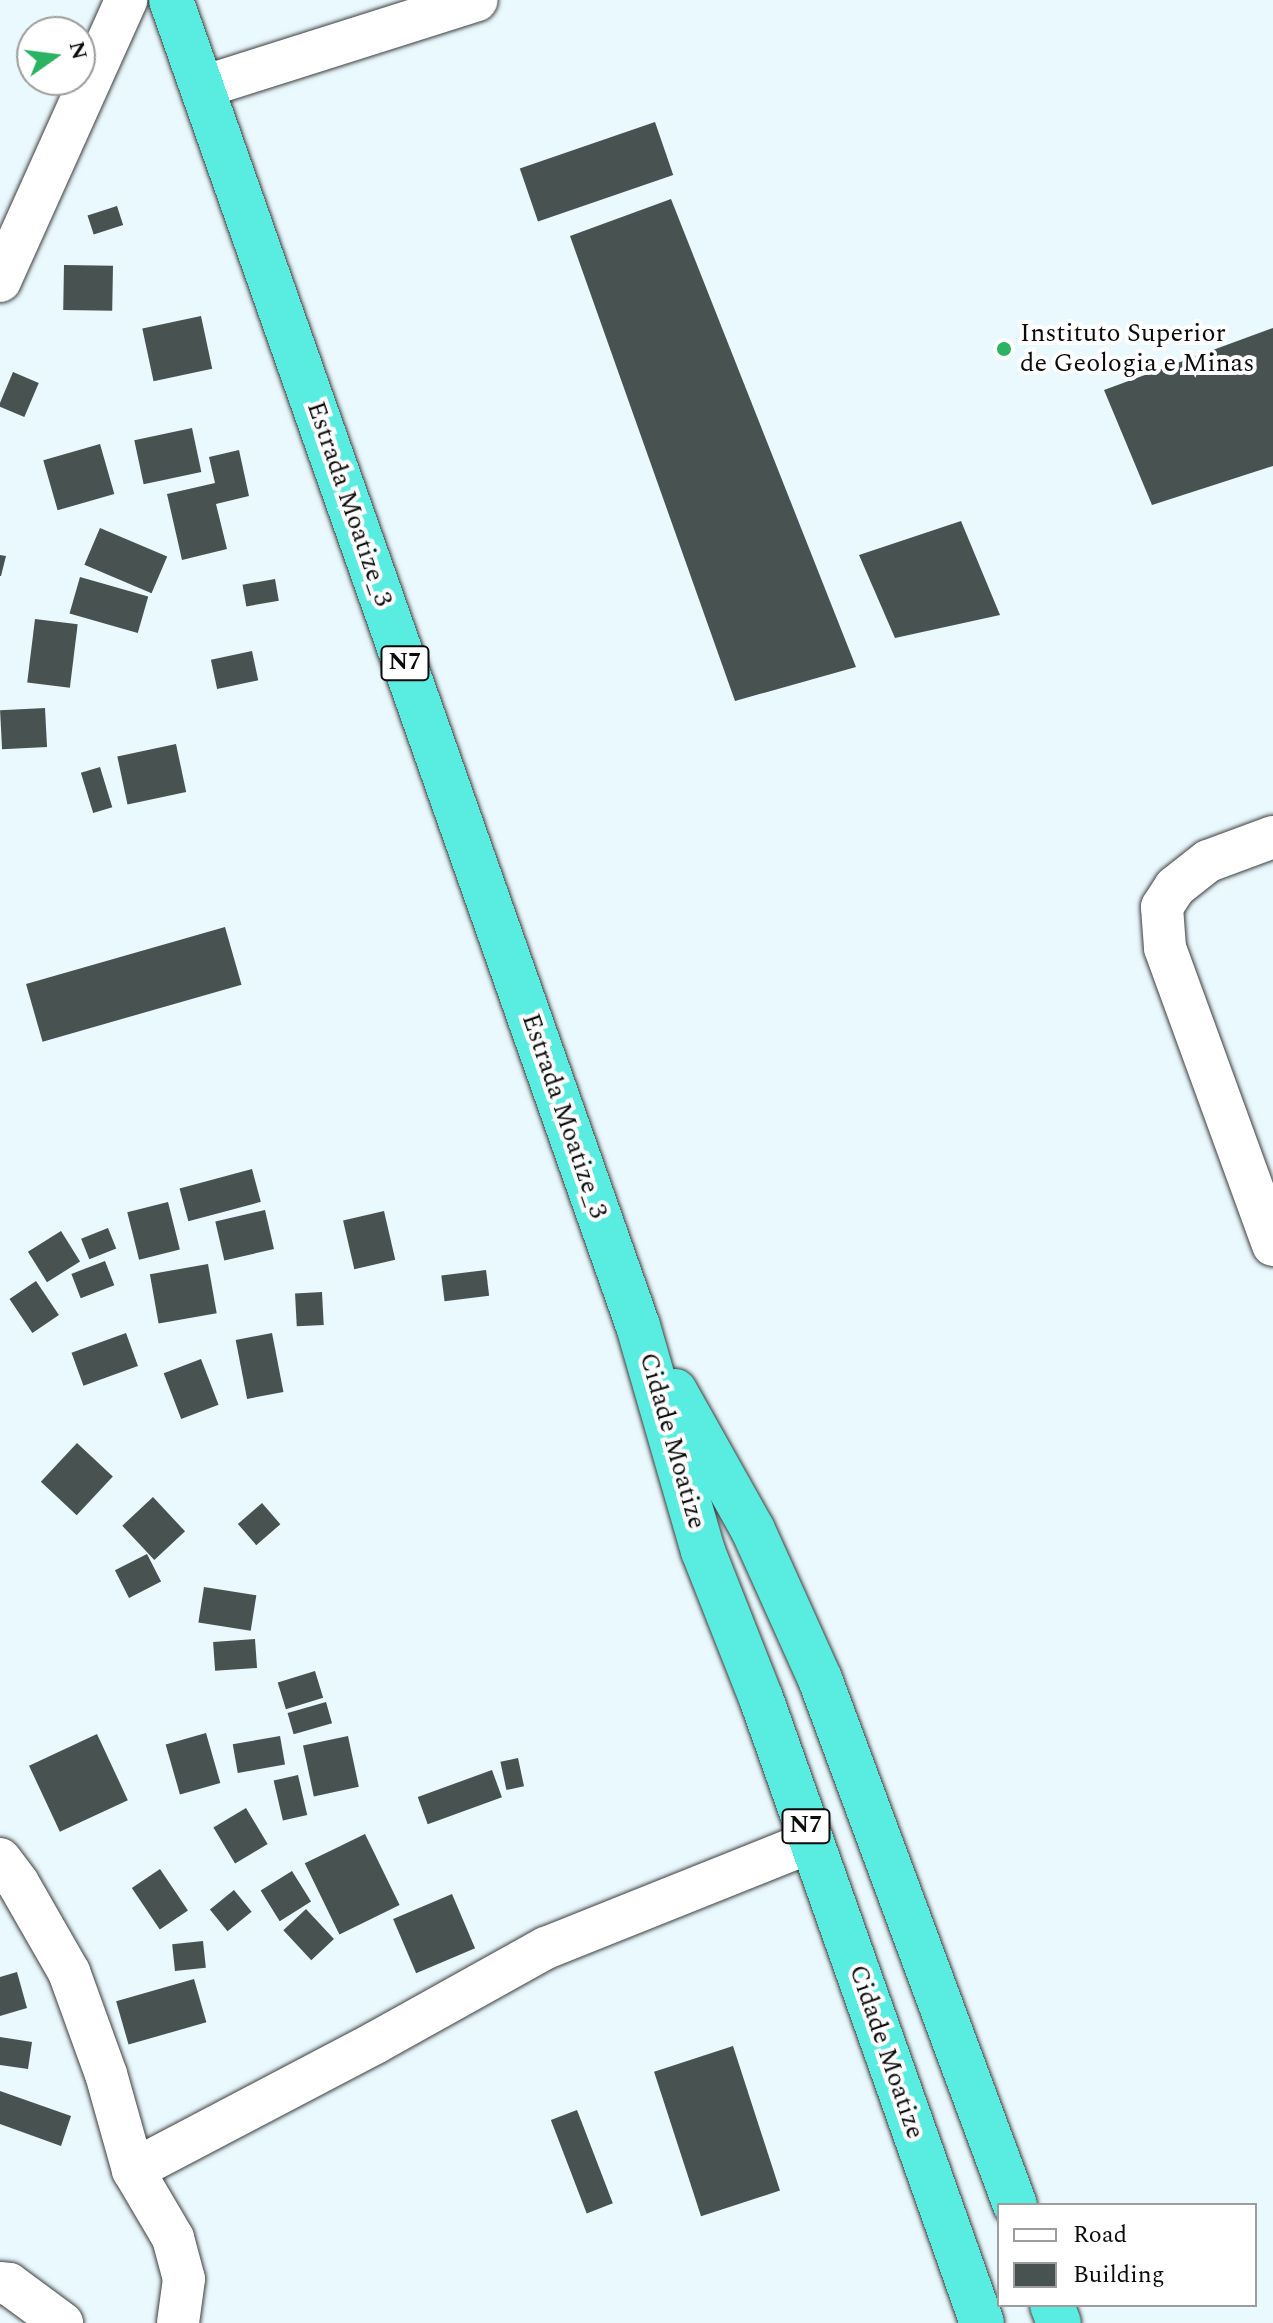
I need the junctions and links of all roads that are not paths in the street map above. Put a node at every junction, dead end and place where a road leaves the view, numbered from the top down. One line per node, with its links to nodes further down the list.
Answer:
1 (126, 0): 5 (street)
2 (171, 0): 4 (highway, Estrada Moatize_3 / N7)
3 (477, 0): 4 (street)
4 (203, 87): 8 (highway, Estrada Moatize_3 / N7)
5 (0, 281)
6 (1273, 837): 7 (street)
7 (1273, 1245)
8 (638, 1326): 9 (highway, Cidade Moatize / N7); 12 (highway, Cidade Moatize / N7)
9 (811, 1842): 11 (street); 16 (highway, Cidade Moatize / N7)
10 (0, 1859): 11 (street)
11 (133, 2170): 15 (street)
12 (1014, 2203)
13 (0, 2283): 14 (street)
14 (62, 2323)
15 (178, 2323)
16 (982, 2323)

